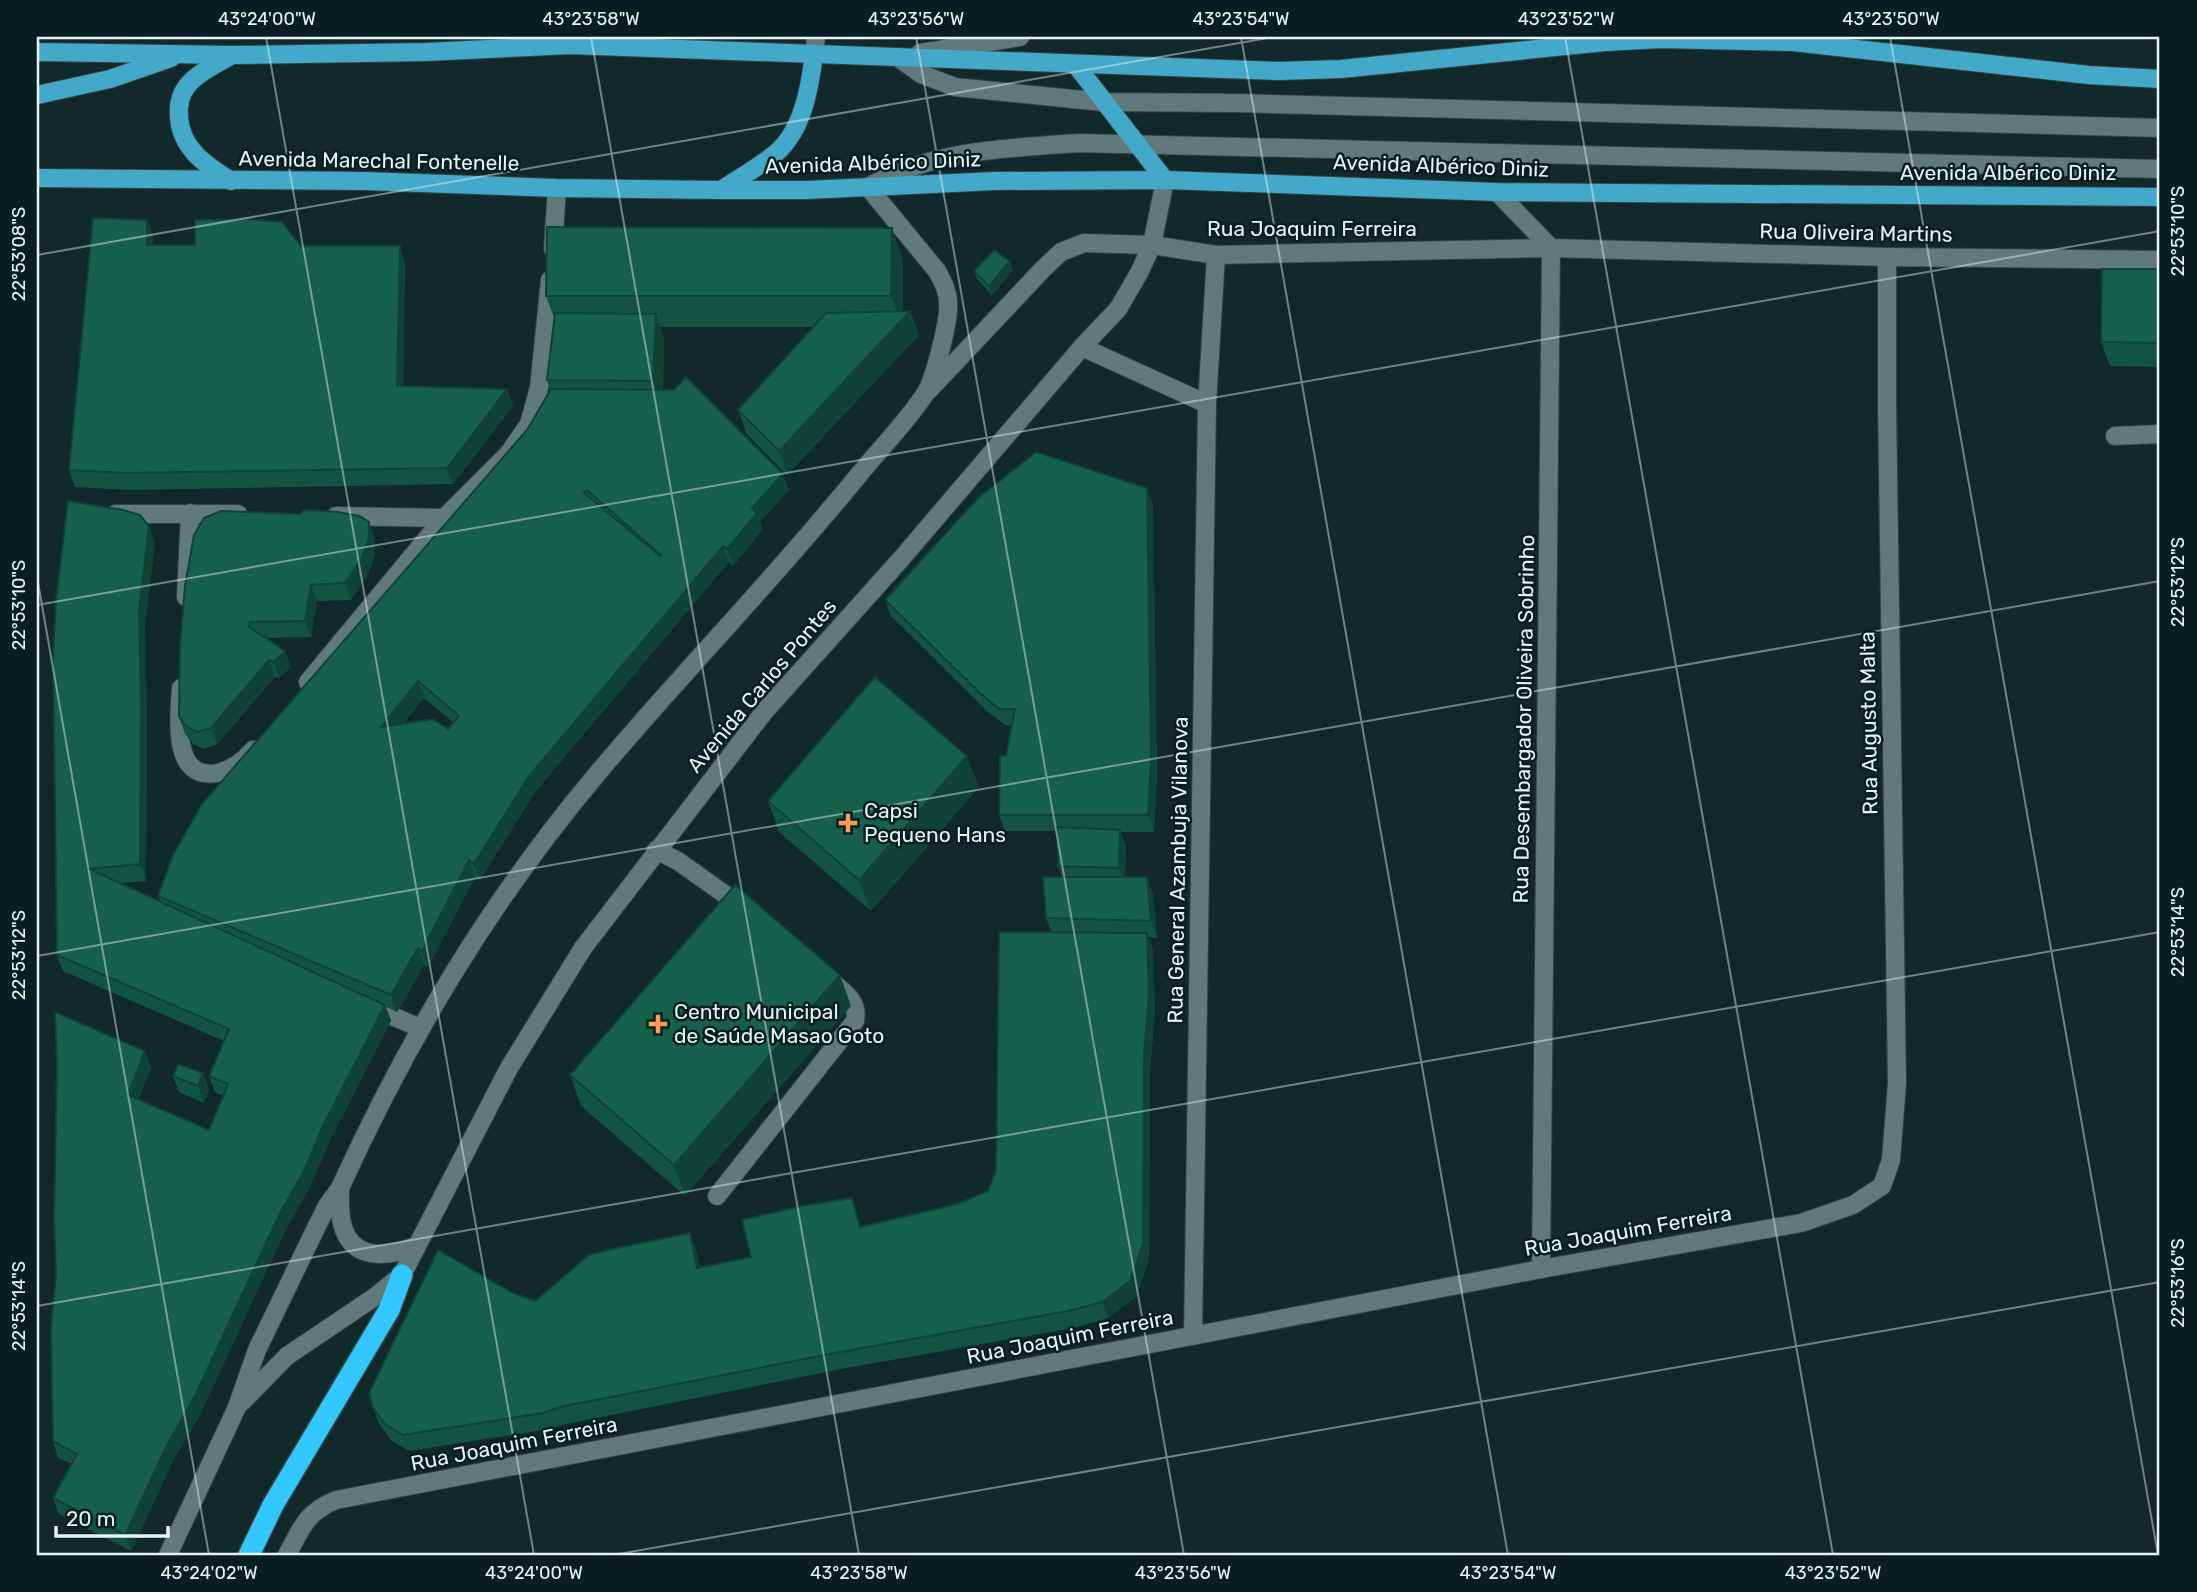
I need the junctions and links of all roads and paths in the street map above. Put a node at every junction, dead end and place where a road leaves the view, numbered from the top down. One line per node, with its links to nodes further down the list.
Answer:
1 (1020, 37): 7 (street)
2 (566, 40): 3 (main road); 6 (main road)
3 (815, 45): 7 (main road); 20 (main road)
4 (37, 52): 5 (main road)
5 (181, 54): 6 (main road); 10 (main road)
6 (232, 55): 17 (main road)
7 (897, 57): 8 (main road); 11 (street)
8 (1075, 64): 9 (main road); 11 (main road)
9 (2160, 79)
10 (37, 95)
11 (1103, 102): 12 (street); 13 (main road)
12 (2160, 128)
13 (1135, 143): 14 (street); 16 (main road); 18 (street)
14 (2160, 169)
15 (37, 178): 17 (main road, Avenida Marechal Fontenelle)
16 (1165, 180): 18 (main road, Avenida Albérico Diniz); 21 (main road, Avenida Albérico Diniz); 23 (street, Avenida Carlos Pontes)
17 (232, 181): 19 (main road, Avenida Marechal Fontenelle)
18 (868, 187): 20 (main road, Avenida Albérico Diniz); 29 (street, Avenida Carlos Pontes)
19 (557, 188): 20 (main road, Avenida Marechal Fontenelle); 37 (street)
20 (721, 190)
21 (1497, 192): 22 (main road, Avenida Albérico Diniz); 24 (street)
22 (2160, 197)
23 (1152, 245): 25 (street, Rua Joaquim Ferreira); 28 (street, Avenida Carlos Pontes); 29 (street, Rua Joaquim Ferreira)
24 (1551, 248): 25 (street, Rua Joaquim Ferreira); 26 (street, Rua Oliveira Martins); 51 (street, Rua Desembargador Oliveira Sobrinho)
25 (1216, 255): 30 (street, Rua General Azambuja Vilanova)
26 (1887, 257): 27 (street, Rua Oliveira Martins); 47 (street, Rua Augusto Malta)
27 (2160, 260)
28 (1082, 347): 30 (street); 42 (street, Avenida Carlos Pontes)
29 (926, 392): 46 (street, Avenida Carlos Pontes)
30 (1207, 404): 53 (street, Rua General Azambuja Vilanova)
31 (2160, 434): 32 (street)
32 (2115, 436)
33 (190, 513): 34 (street); 35 (street); 38 (street)
34 (111, 514)
35 (257, 514)
36 (324, 515): 37 (street)
37 (444, 518): 40 (street)
38 (184, 618)
39 (181, 671): 41 (street)
40 (297, 695)
41 (263, 737)
42 (656, 850): 43 (street); 50 (street, Avenida Carlos Pontes)
43 (762, 924)
44 (813, 967): 49 (street)
45 (350, 997): 46 (street)
46 (420, 1028): 48 (street, Avenida Carlos Pontes)
47 (1882, 1186): 51 (street, Rua Joaquim Ferreira)
48 (340, 1188): 50 (street, Avenida Carlos Pontes); 54 (street, Avenida Carlos Pontes)
49 (717, 1196)
50 (416, 1245): 52 (street, Avenida Carlos Pontes)
51 (1541, 1269): 53 (street, Rua Joaquim Ferreira)
52 (402, 1275): 54 (street, Avenida Carlos Pontes); 56 (highway)
53 (1194, 1336): 57 (street, Rua Joaquim Ferreira)
54 (237, 1407): 55 (street, Avenida Carlos Pontes)
55 (168, 1555)
56 (249, 1555)
57 (287, 1555)

